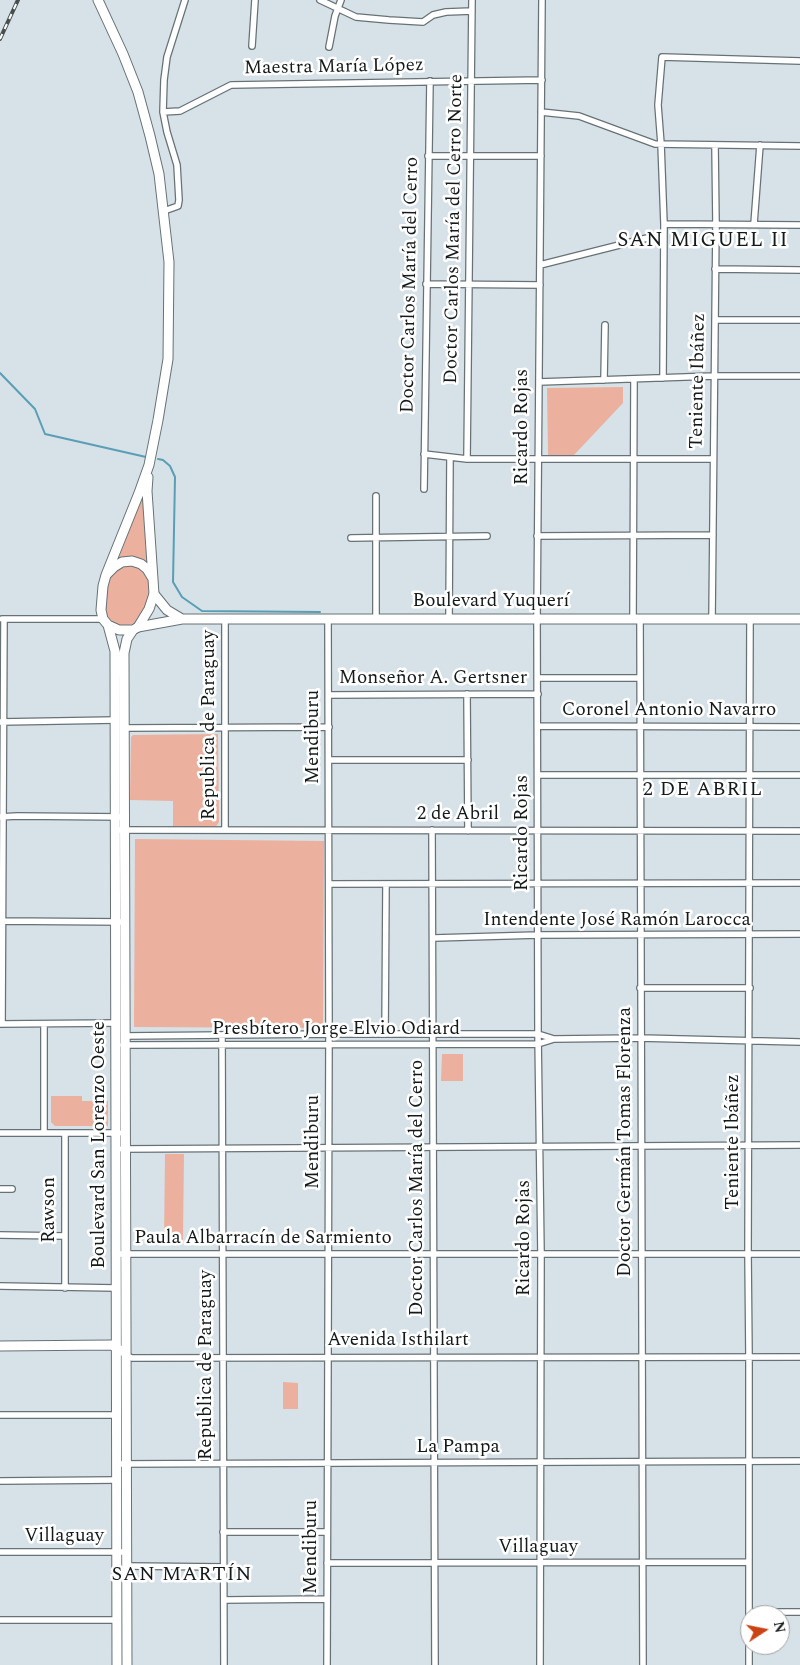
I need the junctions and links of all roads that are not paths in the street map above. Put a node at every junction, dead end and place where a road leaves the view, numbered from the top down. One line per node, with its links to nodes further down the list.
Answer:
1 (98, 0): 25 (main road)
2 (184, 0): 16 (street)
3 (256, 0): 10 (street)
4 (320, 0): 8 (street)
5 (341, 0): 8 (street)
6 (472, 0): 9 (street, Doctor Carlos María del Cerro Norte)
7 (542, 0): 14 (street, Ricardo Rojas)
8 (338, 8): 9 (street); 11 (street)
9 (472, 11): 13 (street, Doctor Carlos María del Cerro Norte)
10 (252, 46)
11 (329, 48)
12 (800, 61): 18 (street)
13 (472, 80): 14 (street, Maestra María López); 15 (street, Maestra María López); 23 (street, Doctor Carlos María del Cerro Norte)
14 (542, 80): 17 (street, Ricardo Rojas)
15 (430, 81): 16 (street, Maestra María López); 22 (street, Doctor Carlos María del Cerro)
16 (164, 112): 25 (street)
17 (541, 112): 18 (street); 24 (street, Ricardo Rojas)
18 (661, 144): 19 (street); 26 (street)
19 (715, 144): 20 (street); 27 (street, Teniente Ibáñez)
20 (760, 145): 21 (street); 28 (street)
21 (800, 146)
22 (428, 156): 23 (street); 34 (street, Doctor Carlos María del Cerro)
23 (470, 156): 24 (street); 35 (street, Doctor Carlos María del Cerro Norte)
24 (541, 156): 31 (street, Ricardo Rojas)
25 (164, 211): 52 (main road)
26 (664, 224): 27 (street); 30 (street)
27 (716, 224): 28 (street); 32 (street, Teniente Ibáñez)
28 (754, 224): 29 (street)
29 (800, 225)
30 (663, 234): 31 (street); 42 (street)
31 (540, 265): 36 (street, Ricardo Rojas)
32 (715, 269): 33 (street); 37 (street, Teniente Ibáñez)
33 (800, 270)
34 (426, 284): 35 (street); 46 (street, Doctor Carlos María del Cerro)
35 (469, 284): 36 (street); 48 (street, Doctor Carlos María del Cerro Norte)
36 (540, 285): 45 (street, Ricardo Rojas)
37 (715, 320): 38 (street); 40 (street, Teniente Ibáñez)
38 (800, 320)
39 (604, 325): 44 (street)
40 (714, 376): 41 (street); 42 (street); 51 (street, Teniente Ibáñez)
41 (800, 376)
42 (663, 378): 43 (street)
43 (634, 379): 44 (street); 50 (street, Doctor Germán Tomas Florenza)
44 (604, 380): 45 (street)
45 (539, 382): 49 (street, Ricardo Rojas)
46 (424, 454): 47 (street); 53 (street, Doctor Carlos María del Cerro)
47 (450, 457): 48 (street); 59 (street)
48 (468, 458): 49 (street)
49 (538, 459): 50 (street); 58 (street, Ricardo Rojas)
50 (634, 459): 51 (street); 56 (street, Doctor Germán Tomas Florenza)
51 (713, 459): 55 (street, Teniente Ibáñez)
52 (148, 465): 62 (main road); 63 (main road)
53 (424, 489)
54 (376, 496): 61 (street)
55 (713, 534): 56 (street); 74 (street, Teniente Ibáñez)
56 (633, 535): 58 (street); 73 (street, Doctor Germán Tomas Florenza)
57 (487, 536): 59 (street)
58 (537, 536): 72 (street, Ricardo Rojas)
59 (449, 537): 61 (street); 71 (street)
60 (352, 538): 61 (street)
61 (375, 538): 65 (street)
62 (106, 575): 63 (main road); 76 (main road)
63 (153, 579): 64 (main road)
64 (154, 594): 68 (main road); 77 (main road)
65 (376, 618): 70 (main road, Boulevard Yuquerí); 71 (main road, Boulevard Yuquerí)
66 (800, 618): 75 (main road, Boulevard Yuquerí)
67 (2, 619): 76 (street); 84 (street)
68 (182, 619): 69 (main road, Boulevard Yuquerí); 77 (main road, Boulevard Yuquerí)
69 (225, 619): 70 (main road, Boulevard Yuquerí); 90 (street, Republica de Paraguay)
70 (328, 619): 82 (street, Mendiburu)
71 (449, 619): 72 (main road, Boulevard Yuquerí)
72 (537, 619): 73 (main road, Boulevard Yuquerí); 78 (street, Ricardo Rojas)
73 (636, 619): 74 (main road, Boulevard Yuquerí); 79 (street, Doctor Germán Tomas Florenza)
74 (712, 619): 75 (main road, Boulevard Yuquerí)
75 (750, 619): 87 (street, Teniente Ibáñez)
76 (106, 622): 77 (main road); 83 (main road, Boulevard San Lorenzo Oeste)
77 (135, 628): 89 (main road, Boulevard San Lorenzo Oeste)
78 (538, 678): 79 (street); 81 (street, Ricardo Rojas)
79 (640, 678): 86 (street, Doctor Germán Tomas Florenza)
80 (468, 694): 81 (street, Monseñor A. Gertsner); 82 (street, Monseñor A. Gertsner); 93 (street)
81 (538, 694): 85 (street, Ricardo Rojas)
82 (329, 695): 91 (street, Mendiburu)
83 (116, 720): 84 (street); 98 (main road, Boulevard San Lorenzo Oeste)
84 (2, 722): 99 (street)
85 (538, 726): 86 (street, Coronel Antonio Navarro); 97 (street, Ricardo Rojas)
86 (640, 726): 87 (street, Coronel Antonio Navarro); 94 (street, Doctor Germán Tomas Florenza)
87 (750, 726): 88 (street, Coronel Antonio Navarro); 95 (street, Teniente Ibáñez)
88 (800, 727)
89 (124, 728): 90 (street); 98 (main road, Boulevard San Lorenzo Oeste)
90 (225, 728): 91 (street); 101 (street, Republica de Paraguay)
91 (329, 728): 92 (street, Mendiburu)
92 (329, 760): 93 (street); 102 (street, Mendiburu)
93 (468, 760): 105 (street)
94 (640, 775): 95 (street); 97 (street); 106 (street, Doctor Germán Tomas Florenza)
95 (750, 775): 96 (street); 107 (street, Teniente Ibáñez)
96 (800, 775)
97 (538, 776): 104 (street, Ricardo Rojas)
98 (120, 816): 99 (street); 100 (main road, Boulevard San Lorenzo Oeste)
99 (1, 817): 116 (street)
100 (121, 830): 101 (street, 2 de Abril); 117 (main road, Boulevard San Lorenzo Oeste)
101 (225, 830): 102 (street, 2 de Abril)
102 (329, 830): 103 (street, 2 de Abril); 109 (street, Mendiburu)
103 (432, 830): 105 (street, 2 de Abril); 111 (street, Doctor Carlos María del Cerro)
104 (538, 830): 105 (street, 2 de Abril); 106 (street, 2 de Abril); 112 (street, Ricardo Rojas)
105 (468, 831)
106 (640, 831): 107 (street, 2 de Abril); 113 (street, Doctor Germán Tomas Florenza)
107 (750, 831): 108 (street, 2 de Abril); 114 (street, Teniente Ibáñez)
108 (800, 831)
109 (329, 884): 110 (street); 128 (street, Mendiburu)
110 (386, 884): 111 (street); 129 (street)
111 (433, 884): 112 (street); 122 (street, Doctor Carlos María del Cerro)
112 (538, 884): 113 (street); 119 (street, Ricardo Rojas)
113 (640, 884): 114 (street); 121 (street, Doctor Germán Tomas Florenza)
114 (750, 884): 115 (street); 120 (street, Teniente Ibáñez)
115 (800, 884)
116 (1, 921): 117 (street); 126 (street)
117 (121, 922): 125 (main road, Boulevard San Lorenzo Oeste); 136 (main road, Boulevard San Lorenzo Oeste)
118 (800, 934): 120 (street, Intendente José Ramón Larocca)
119 (538, 935): 121 (street, Intendente José Ramón Larocca); 122 (street, Intendente José Ramón Larocca); 130 (street, Ricardo Rojas)
120 (750, 935): 121 (street, Intendente José Ramón Larocca); 124 (street, Teniente Ibáñez)
121 (640, 936): 123 (street, Doctor Germán Tomas Florenza)
122 (434, 938): 131 (street, Doctor Carlos María del Cerro)
123 (640, 988): 124 (street); 133 (street, Doctor Germán Tomas Florenza)
124 (750, 988): 135 (street, Teniente Ibáñez)
125 (116, 1023): 127 (street); 136 (main road, Boulevard San Lorenzo Oeste)
126 (1, 1024): 127 (street)
127 (44, 1024): 143 (street)
128 (329, 1034): 129 (street, Presbítero Jorge Elvio Odiard); 132 (street, Presbítero Jorge Elvio Odiard); 141 (street, Mendiburu)
129 (385, 1034): 131 (street, Presbítero Jorge Elvio Odiard)
130 (538, 1034): 131 (street, Presbítero Jorge Elvio Odiard); 134 (street, Presbítero Jorge Elvio Odiard); 139 (street, Ricardo Rojas)
131 (433, 1035): 138 (street, Doctor Carlos María del Cerro)
132 (222, 1036): 136 (street, Presbítero Jorge Elvio Odiard); 140 (street, Republica de Paraguay)
133 (640, 1038): 134 (street, Presbítero Jorge Elvio Odiard); 135 (street, Presbítero Jorge Elvio Odiard); 150 (street, Doctor Germán Tomas Florenza)
134 (554, 1039): 139 (street, Presbítero Jorge Elvio Odiard)
135 (749, 1040): 137 (street, Presbítero Jorge Elvio Odiard); 147 (street, Teniente Ibáñez)
136 (121, 1041): 140 (street, Presbítero Jorge Elvio Odiard); 145 (main road, Boulevard San Lorenzo Oeste); 146 (main road, Boulevard San Lorenzo Oeste)
137 (800, 1042)
138 (433, 1044): 139 (street, Presbítero Jorge Elvio Odiard); 141 (street, Presbítero Jorge Elvio Odiard); 153 (street, Doctor Carlos María del Cerro)
139 (538, 1044): 149 (street, Ricardo Rojas)
140 (222, 1045): 141 (street, Presbítero Jorge Elvio Odiard); 151 (street, Republica de Paraguay)
141 (329, 1045): 152 (street, Mendiburu)
142 (0, 1133): 143 (street)
143 (44, 1133): 144 (street)
144 (65, 1133): 145 (street); 159 (street, Rawson)
145 (116, 1133): 146 (street); 154 (main road, Boulevard San Lorenzo Oeste)
146 (126, 1133): 155 (main road, Boulevard San Lorenzo Oeste)
147 (749, 1145): 148 (street); 150 (street); 160 (street, Teniente Ibáñez)
148 (800, 1145)
149 (539, 1146): 150 (street); 153 (street); 166 (street, Ricardo Rojas)
150 (641, 1146): 167 (street, Doctor Germán Tomas Florenza)
151 (222, 1148): 152 (street); 155 (street); 163 (street, Republica de Paraguay)
152 (329, 1148): 153 (street); 164 (street, Mendiburu)
153 (434, 1148): 165 (street, Doctor Carlos María del Cerro)
154 (116, 1149): 155 (street); 161 (main road, Boulevard San Lorenzo Oeste)
155 (126, 1149): 162 (main road, Boulevard San Lorenzo Oeste)
156 (0, 1189): 157 (street)
157 (12, 1189)
158 (0, 1235): 159 (street)
159 (65, 1236): 170 (street, Rawson)
160 (748, 1253): 167 (street, Paula Albarracín de Sarmiento); 168 (street, Paula Albarracín de Sarmiento); 180 (street, Teniente Ibáñez)
161 (116, 1254): 162 (street, Paula Albarracín de Sarmiento); 171 (main road, Boulevard San Lorenzo Oeste)
162 (126, 1254): 163 (street, Paula Albarracín de Sarmiento); 174 (main road, Boulevard San Lorenzo Oeste)
163 (222, 1254): 164 (street, Paula Albarracín de Sarmiento); 175 (street, Republica de Paraguay)
164 (328, 1254): 165 (street, Paula Albarracín de Sarmiento); 176 (street, Mendiburu)
165 (434, 1254): 166 (street, Paula Albarracín de Sarmiento); 177 (street, Doctor Carlos María del Cerro)
166 (541, 1254): 167 (street, Paula Albarracín de Sarmiento); 178 (street, Ricardo Rojas)
167 (640, 1254): 179 (street, Doctor Germán Tomas Florenza)
168 (800, 1254)
169 (0, 1286): 170 (street)
170 (65, 1288): 171 (street)
171 (116, 1288): 173 (main road, Boulevard San Lorenzo Oeste)
172 (0, 1346): 173 (main road)
173 (116, 1348): 174 (main road); 183 (main road, Boulevard San Lorenzo Oeste)
174 (127, 1356): 175 (street, Avenida Isthilart); 192 (main road, Boulevard San Lorenzo Oeste)
175 (222, 1357): 176 (street, Avenida Isthilart); 188 (street, Republica de Paraguay)
176 (328, 1357): 177 (street, Avenida Isthilart); 189 (street, Mendiburu)
177 (434, 1357): 178 (street, Avenida Isthilart); 190 (street, Doctor Carlos María del Cerro)
178 (540, 1357): 179 (street, Avenida Isthilart); 187 (street, Ricardo Rojas)
179 (642, 1357): 180 (street, Avenida Isthilart); 184 (street, Doctor Germán Tomas Florenza)
180 (749, 1357): 181 (street, Avenida Isthilart); 185 (street, Teniente Ibáñez)
181 (800, 1357)
182 (0, 1415): 183 (street)
183 (116, 1415): 191 (main road, Boulevard San Lorenzo Oeste)
184 (642, 1461): 185 (street, La Pampa); 187 (street, La Pampa); 204 (street, Doctor Germán Tomas Florenza)
185 (748, 1461): 186 (street, La Pampa); 200 (street, Teniente Ibáñez)
186 (800, 1461)
187 (540, 1462): 190 (street, La Pampa); 203 (street, Ricardo Rojas)
188 (223, 1463): 189 (street, La Pampa); 192 (street, La Pampa); 195 (street, Republica de Paraguay)
189 (327, 1463): 190 (street, La Pampa); 196 (street, Mendiburu)
190 (434, 1463): 202 (street, Doctor Carlos María del Cerro)
191 (116, 1464): 192 (street, La Pampa); 193 (main road, Boulevard San Lorenzo Oeste)
192 (127, 1464): 199 (main road, Boulevard San Lorenzo Oeste)
193 (116, 1480): 194 (street); 198 (main road, Boulevard San Lorenzo Oeste)
194 (0, 1481)
195 (223, 1532): 196 (street); 206 (street, Republica de Paraguay)
196 (327, 1532): 201 (street, Mendiburu)
197 (0, 1552): 198 (street, Villaguay)
198 (116, 1552): 199 (street, Villaguay); 211 (main road, Boulevard San Lorenzo Oeste)
199 (127, 1552): 205 (main road, Boulevard San Lorenzo Oeste)
200 (749, 1562): 204 (street, Villaguay); 209 (street, Teniente Ibáñez)
201 (327, 1563): 202 (street, Villaguay); 207 (street, Mendiburu)
202 (434, 1563): 203 (street, Villaguay); 216 (street, Doctor Carlos María del Cerro)
203 (540, 1563): 204 (street, Villaguay); 217 (street, Ricardo Rojas)
204 (642, 1564): 218 (street, Doctor Germán Tomas Florenza)
205 (127, 1566): 206 (street); 213 (main road, Boulevard San Lorenzo Oeste)
206 (223, 1566): 208 (street, Republica de Paraguay)
207 (327, 1599): 208 (street); 215 (street, Mendiburu)
208 (224, 1600): 214 (street, Republica de Paraguay)
209 (749, 1605)
210 (0, 1620): 211 (street)
211 (116, 1620): 212 (main road, Boulevard San Lorenzo Oeste)
212 (116, 1665)
213 (127, 1665)
214 (224, 1665)
215 (327, 1665)
216 (435, 1665)
217 (540, 1665)
218 (643, 1665)

